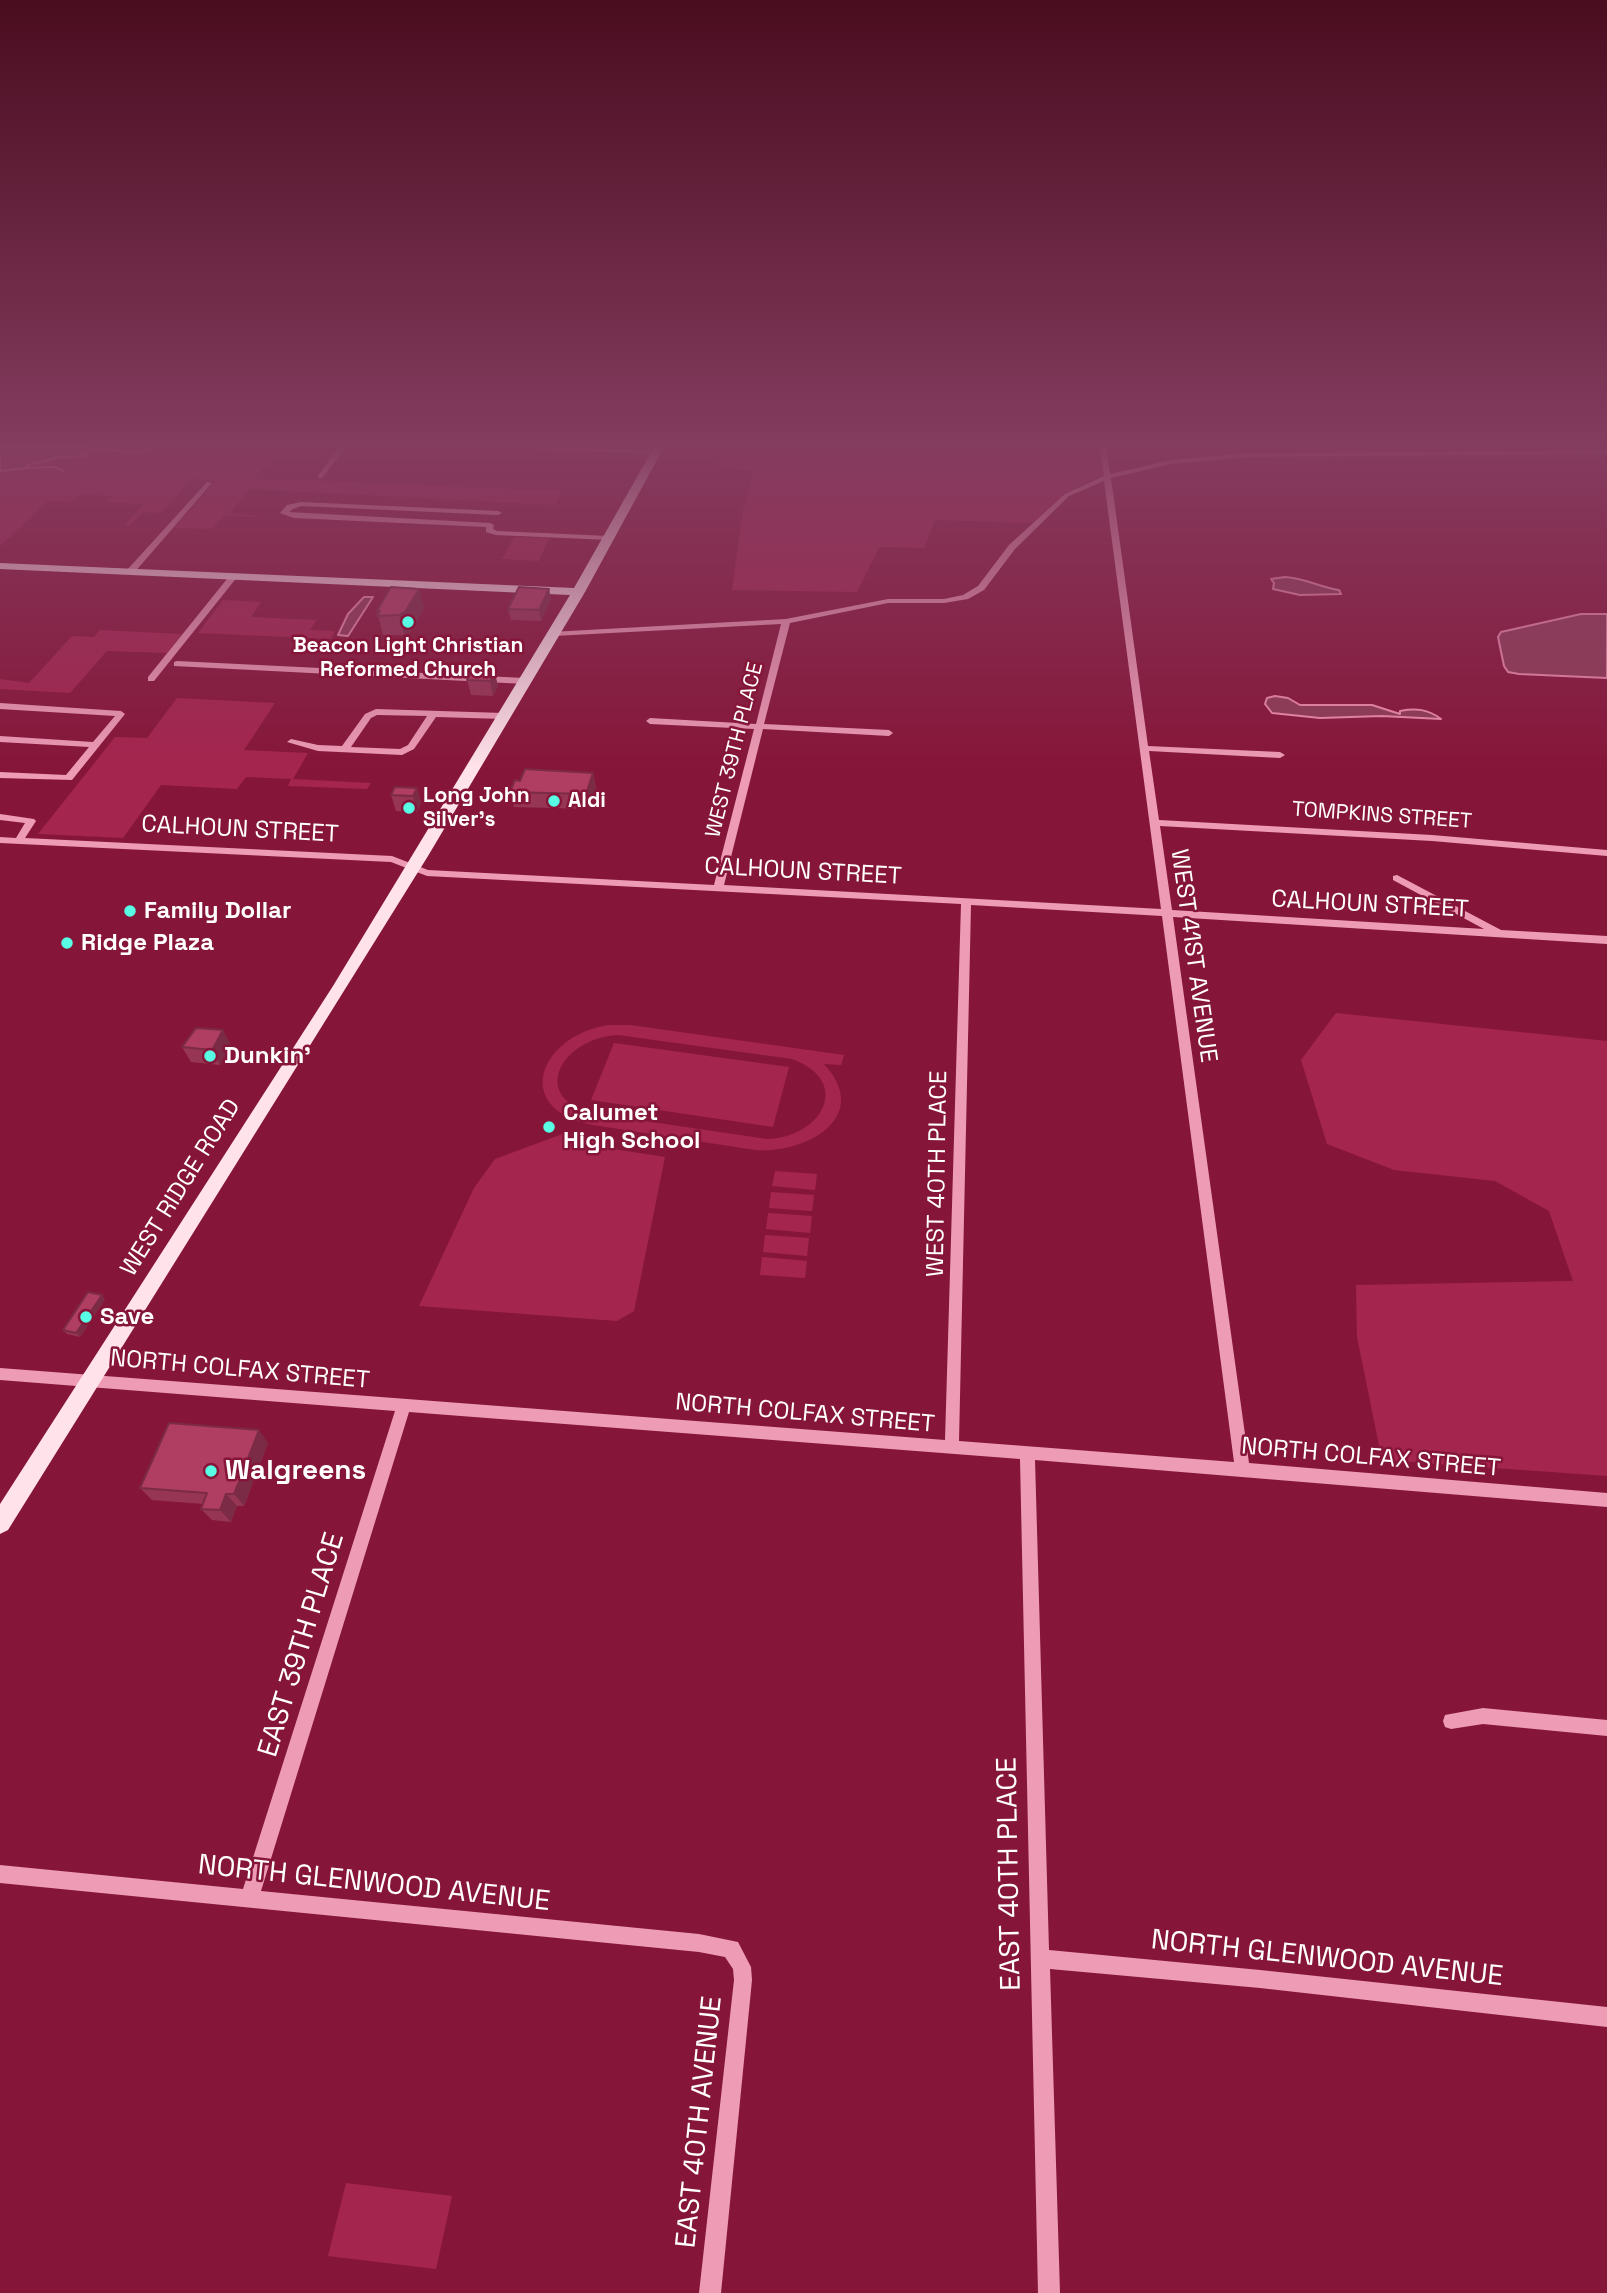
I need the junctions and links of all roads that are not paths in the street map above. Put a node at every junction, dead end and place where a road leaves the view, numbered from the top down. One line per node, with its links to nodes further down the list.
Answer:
1 (147, 554): 6 (street)
2 (601, 554): 8 (main road, WEST RIDGE ROAD)
3 (1007, 554): 9 (street)
4 (1118, 554): 24 (street, WEST 41ST AVENUE)
5 (0, 566): 6 (main road)
6 (131, 572): 7 (main road)
7 (234, 576): 8 (main road); 12 (street)
8 (579, 592): 10 (main road, WEST RIDGE ROAD)
9 (786, 621): 10 (street); 19 (street, WEST 39TH PLACE)
10 (554, 634): 13 (main road, WEST RIDGE ROAD)
11 (177, 664): 13 (street)
12 (151, 679)
13 (525, 681): 17 (main road, WEST RIDGE ROAD)
14 (0, 706): 15 (street)
15 (121, 713): 23 (street)
16 (434, 713): 17 (street); 25 (street); 26 (street)
17 (504, 716): 35 (main road, WEST RIDGE ROAD)
18 (650, 721): 19 (street)
19 (761, 727): 20 (street); 37 (street, WEST 39TH PLACE)
20 (889, 733)
21 (0, 739): 23 (street)
22 (291, 742): 25 (street)
23 (96, 744): 29 (street)
24 (1144, 748): 27 (street); 31 (street, WEST 41ST AVENUE)
25 (344, 750): 26 (street)
26 (405, 751)
27 (1280, 755)
28 (0, 775): 29 (street)
29 (69, 778)
30 (0, 817): 33 (street)
31 (1154, 823): 34 (street, TOMPKINS STREET); 39 (street, WEST 41ST AVENUE)
32 (0, 839): 33 (street, CALHOUN STREET)
33 (19, 841): 35 (street, CALHOUN STREET)
34 (1607, 853)
35 (413, 867): 37 (street, CALHOUN STREET); 43 (main road, WEST RIDGE ROAD)
36 (1397, 878): 40 (street)
37 (718, 889): 38 (street, CALHOUN STREET)
38 (966, 901): 39 (street, CALHOUN STREET); 45 (street, WEST 40TH PLACE)
39 (1167, 914): 40 (street, CALHOUN STREET); 47 (street, WEST 41ST AVENUE)
40 (1502, 934): 41 (street, CALHOUN STREET)
41 (1607, 940)
42 (0, 1374): 43 (street, NORTH COLFAX STREET)
43 (91, 1380): 44 (street, NORTH COLFAX STREET); 49 (main road, WEST RIDGE ROAD)
44 (404, 1406): 45 (street, NORTH COLFAX STREET); 53 (street, EAST 39TH PLACE)
45 (952, 1448): 46 (street, NORTH COLFAX STREET)
46 (1027, 1454): 47 (street, NORTH COLFAX STREET); 55 (street, EAST 40TH PLACE)
47 (1242, 1470): 48 (street, NORTH COLFAX STREET)
48 (1607, 1500)
49 (0, 1523)
50 (1451, 1721): 51 (street)
51 (1607, 1728)
52 (0, 1874): 53 (street, NORTH GLENWOOD AVENUE)
53 (249, 1900): 54 (street, NORTH GLENWOOD AVENUE)
54 (738, 1957): 57 (street, EAST 40TH AVENUE)
55 (1041, 1959): 56 (street, NORTH GLENWOOD AVENUE); 58 (street, EAST 40TH PLACE)
56 (1607, 2017)
57 (710, 2293)
58 (1049, 2293)

